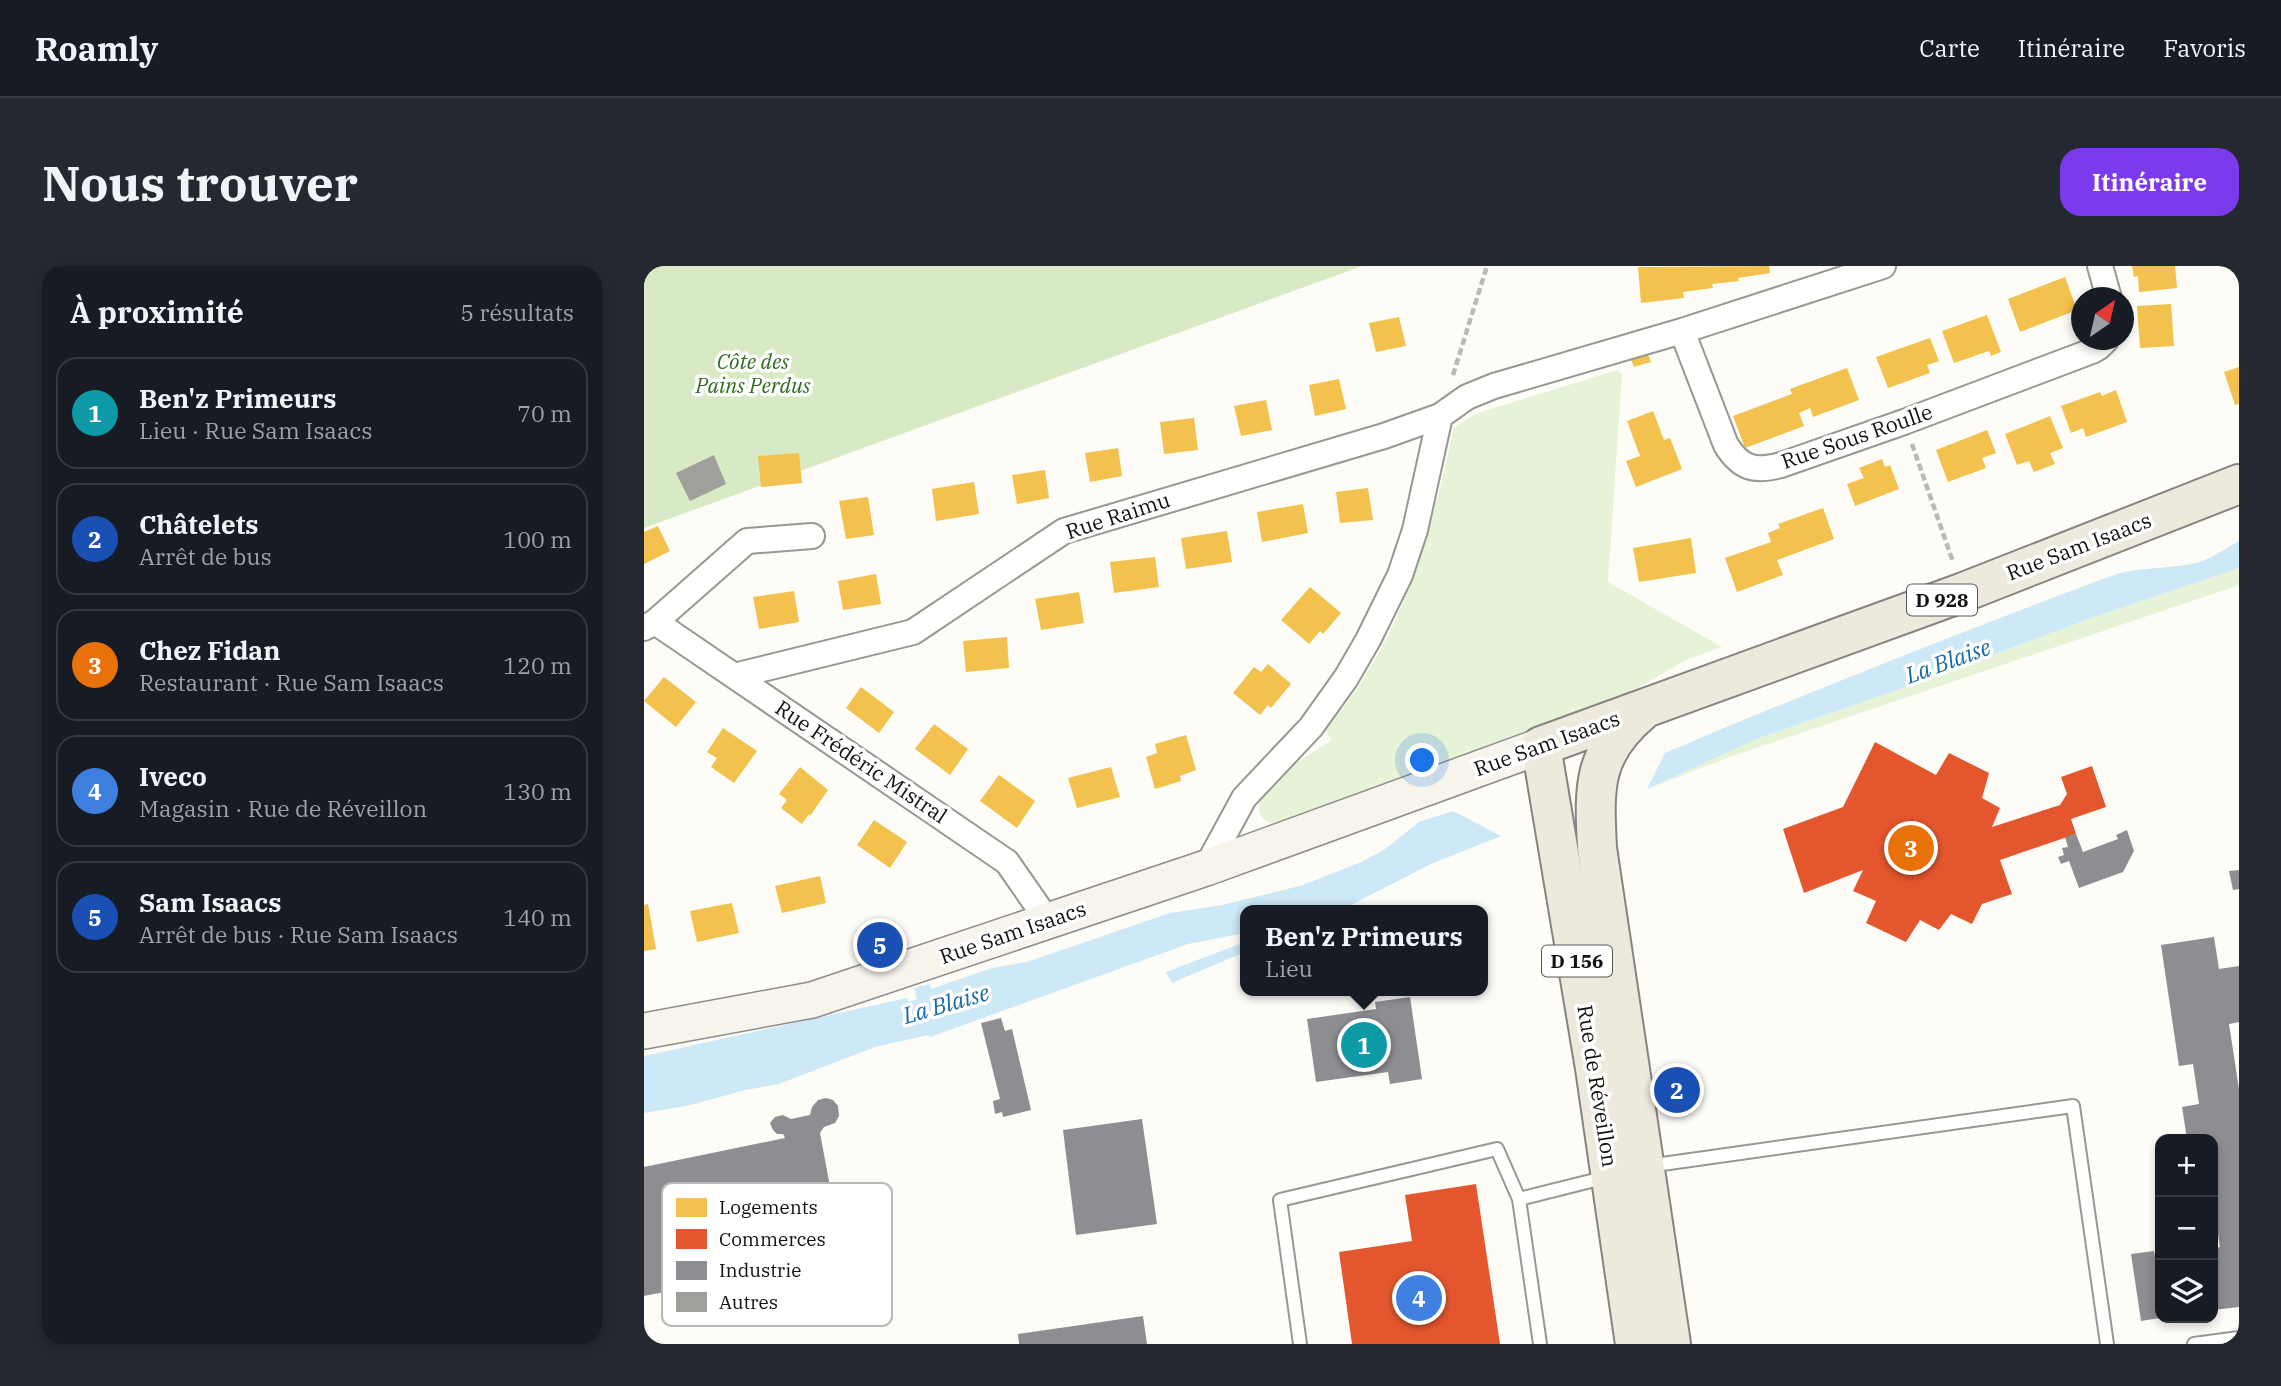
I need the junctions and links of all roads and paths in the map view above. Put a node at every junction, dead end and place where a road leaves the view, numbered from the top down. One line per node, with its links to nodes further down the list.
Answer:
1 (1487, 266): 7 (path)
2 (1883, 266): 5 (street)
3 (2100, 266): 4 (street)
4 (2106, 287)
5 (1682, 331): 7 (street); 8 (street, Rue Sous Roulle)
6 (2094, 350): 8 (street, Rue Sous Roulle)
7 (1440, 416): 13 (street, Rue Raimu); 17 (street)
8 (1904, 422): 11 (path)
9 (2239, 484): 11 (main road, Rue Sam Isaacs / D 928)
10 (812, 536): 12 (street)
11 (1964, 592): 14 (main road, Rue Sam Isaacs / D 928)
12 (649, 625): 13 (street, Rue Frédéric Mistral)
13 (734, 676): 18 (street, Rue Frédéric Mistral)
14 (1643, 710): 15 (main road, Rue Sam Isaacs / D 928); 16 (main road, Rue de Réveillon / D 156)
15 (1554, 742): 16 (main road, Rue de Réveillon / D 156); 17 (main road, Rue Sam Isaacs / D 928); 20 (main road, Rue de Réveillon / D 156)
16 (1597, 848): 20 (main road, Rue de Réveillon / D 156)
17 (1206, 868): 18 (main road, Rue Sam Isaacs / D 928)
18 (1048, 921): 19 (main road, Rue Sam Isaacs / D 928)
19 (644, 1031)
20 (1628, 1171): 21 (lane); 25 (main road, Rue de Réveillon / D 156); 26 (main road, Rue de Réveillon / D 156); 27 (lane)
21 (1519, 1199): 23 (lane); 24 (lane)
22 (2239, 1338): 28 (lane)
23 (1300, 1344)
24 (1540, 1344)
25 (1636, 1344)
26 (1671, 1344)
27 (2107, 1344)
28 (2194, 1344)

